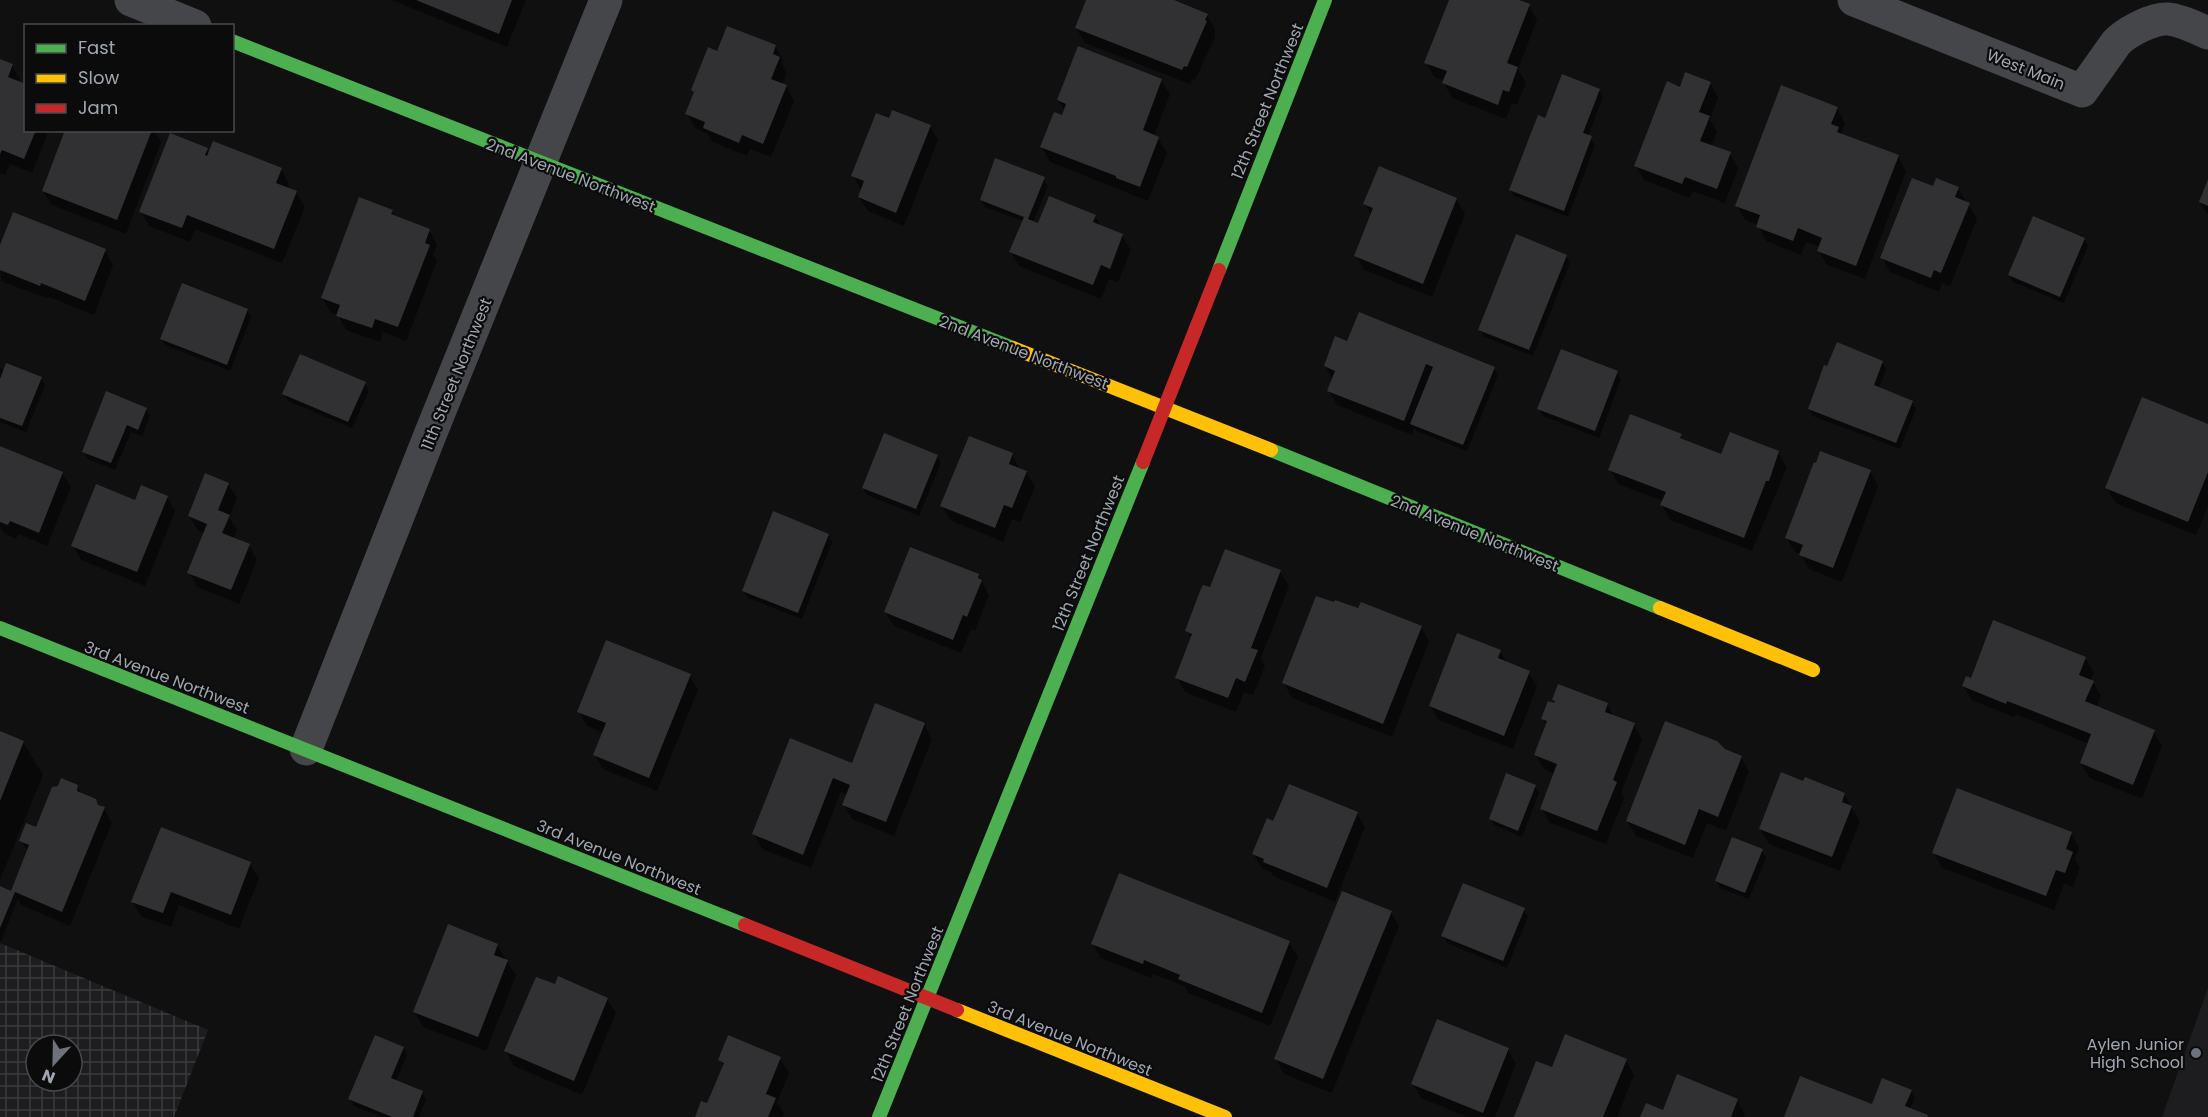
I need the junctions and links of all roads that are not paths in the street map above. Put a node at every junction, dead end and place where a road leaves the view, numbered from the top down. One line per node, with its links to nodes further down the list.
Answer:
1 (131, 0): 5 (street)
2 (606, 0): 8 (street, 11th Street Northwest)
3 (1325, 0): 9 (street, 12th Street Northwest)
4 (1854, 0): 6 (street, West Main)
5 (190, 24)
6 (2208, 33)
7 (234, 41): 8 (street, 2nd Avenue Northwest)
8 (542, 164): 9 (street, 2nd Avenue Northwest); 12 (street, 11th Street Northwest)
9 (1165, 407): 11 (street, 2nd Avenue Northwest); 13 (street, 12th Street Northwest)
10 (0, 628): 12 (street, 3rd Avenue Northwest)
11 (1813, 670)
12 (306, 749): 13 (street, 3rd Avenue Northwest)
13 (928, 999): 14 (street, 12th Street Northwest); 15 (street, 3rd Avenue Northwest)
14 (879, 1117)
15 (1225, 1117)

